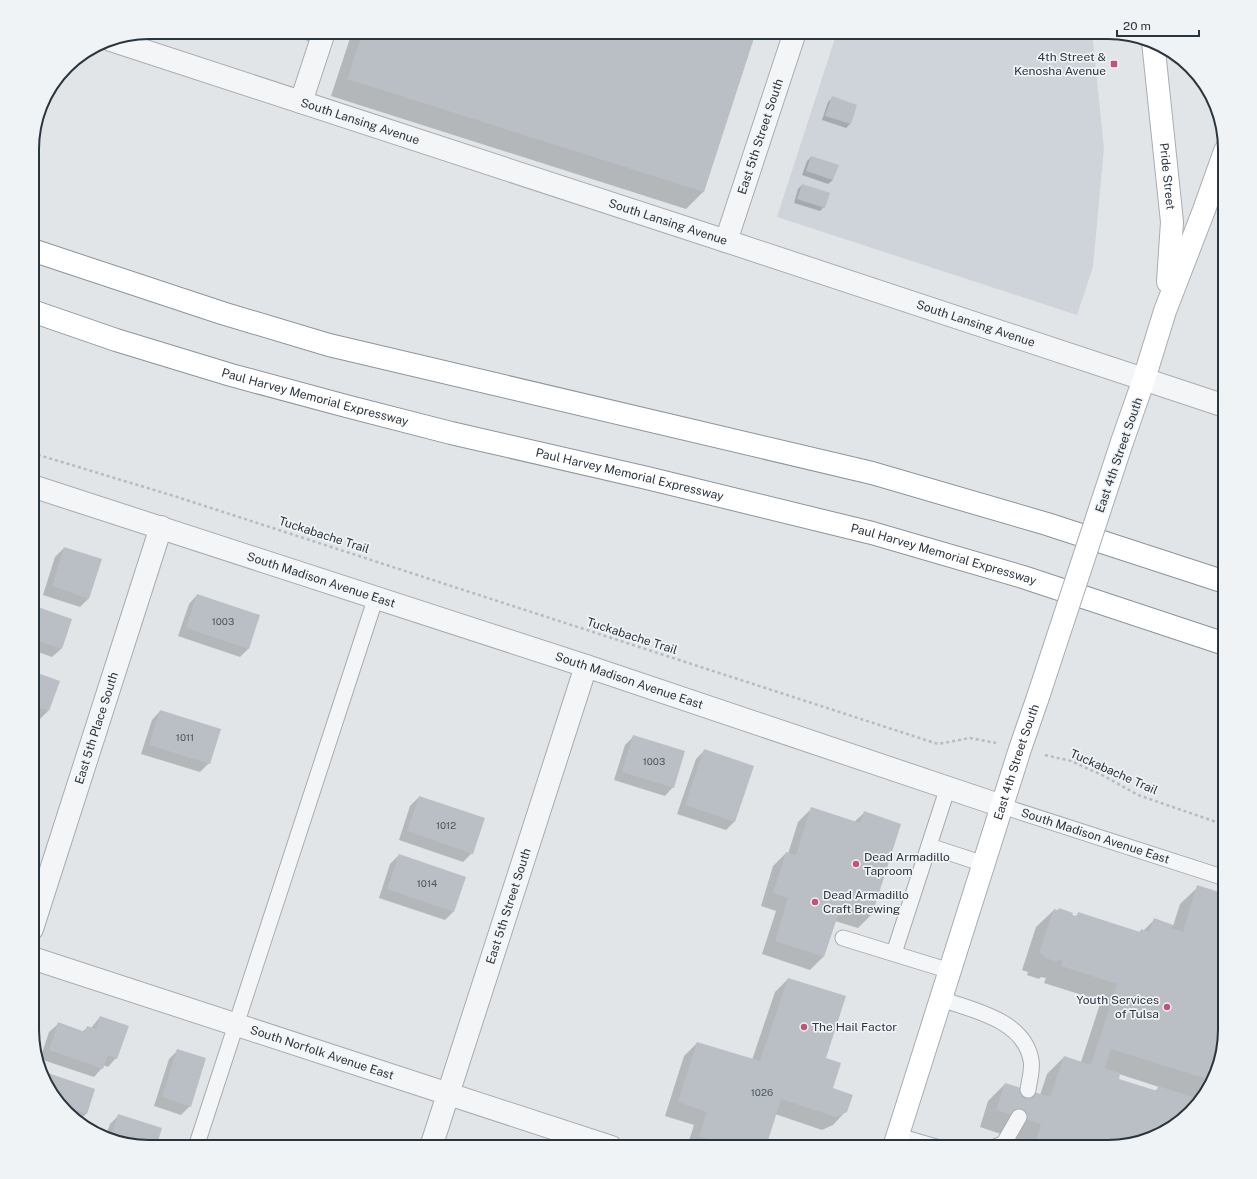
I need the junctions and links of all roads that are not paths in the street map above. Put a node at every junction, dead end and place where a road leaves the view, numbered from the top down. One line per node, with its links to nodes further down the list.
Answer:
1 (317, 39): 5 (street)
2 (792, 39): 7 (street, East 5th Street South)
3 (120, 43): 5 (street, South Lansing Avenue)
4 (1154, 49): 9 (main road, Pride Street)
5 (301, 102): 7 (street, South Lansing Avenue)
6 (1218, 173): 9 (main road, Pride Street)
7 (726, 241): 11 (street, South Lansing Avenue)
8 (39, 252): 15 (main road)
9 (1165, 311): 11 (main road, Pride Street)
10 (39, 313): 17 (main road, Paul Harvey Memorial Expressway)
11 (1144, 379): 12 (street, South Lansing Avenue); 20 (main road, East 4th Street South, bridge)
12 (1218, 404)
13 (39, 488): 14 (street, South Madison Avenue East)
14 (161, 527): 16 (street, South Madison Avenue East); 24 (street, East 5th Place South)
15 (1218, 580)
16 (376, 597): 18 (street, South Madison Avenue East); 30 (lane)
17 (1218, 642)
18 (586, 666): 19 (street, South Madison Avenue East); 32 (street, East 5th Street South)
19 (948, 787): 20 (street, South Madison Avenue East); 21 (lane)
20 (1002, 806): 22 (main road, East 4th Street South); 23 (lane, South Madison Avenue East)
21 (929, 846): 22 (lane); 26 (lane)
22 (984, 864): 28 (main road, East 4th Street South)
23 (1218, 876)
24 (39, 907)
25 (843, 938): 26 (lane)
26 (894, 953): 28 (lane)
27 (39, 960): 30 (street, South Norfolk Avenue East)
28 (950, 972): 29 (main road, East 4th Street South)
29 (941, 999): 31 (lane); 37 (main road, East 4th Street South)
30 (236, 1025): 32 (street, South Norfolk Avenue East); 34 (lane)
31 (1028, 1090)
32 (448, 1095): 35 (street, East 5th Street South); 36 (street, South Norfolk Avenue East)
33 (1019, 1117): 38 (lane)
34 (198, 1140)
35 (433, 1140)
36 (589, 1140)
37 (896, 1140)
38 (1006, 1140)

